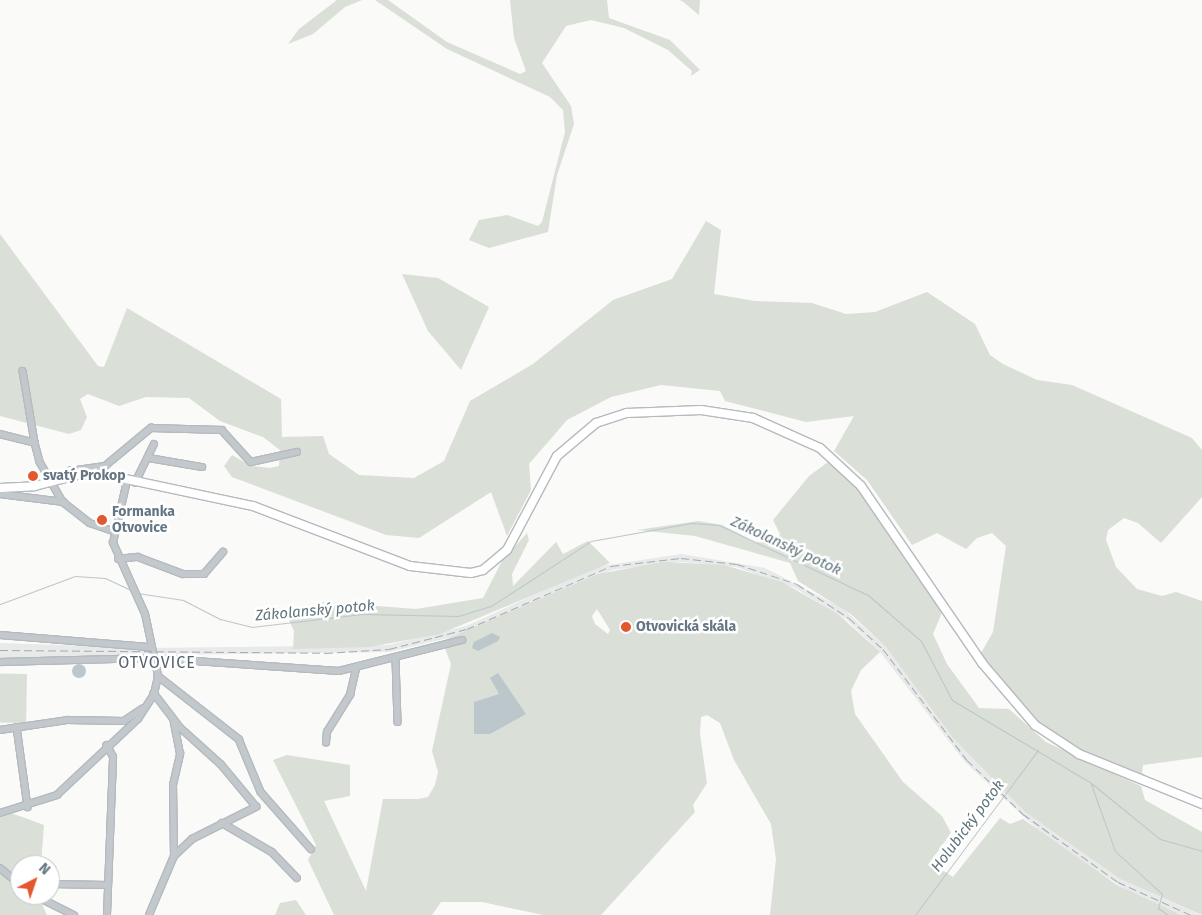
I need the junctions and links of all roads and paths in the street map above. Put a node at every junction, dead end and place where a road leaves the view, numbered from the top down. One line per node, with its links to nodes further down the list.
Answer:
1 (23, 371): 3 (street)
2 (0, 434): 3 (street)
3 (36, 443): 9 (street)
4 (154, 444): 6 (street)
5 (297, 452): 8 (street)
6 (149, 458): 7 (street); 10 (street)
7 (202, 467)
8 (67, 477): 9 (main road); 10 (main road)
9 (55, 481): 11 (main road); 13 (street)
10 (131, 482): 14 (street); 33 (main road)
11 (0, 488)
12 (0, 494): 13 (street)
13 (64, 502): 14 (street)
14 (113, 531): 16 (street)
15 (223, 552): 16 (street)
16 (118, 559): 19 (street)
17 (0, 635): 19 (street)
18 (462, 640): 21 (street)
19 (149, 647): 20 (street)
20 (152, 658): 22 (street); 23 (street); 24 (street)
21 (396, 659): 23 (street); 28 (street)
22 (0, 662)
23 (356, 669): 31 (street)
24 (158, 676): 25 (street); 37 (street)
25 (154, 694): 26 (street); 27 (street)
26 (144, 708): 29 (street); 32 (street)
27 (174, 721): 36 (street); 38 (street)
28 (398, 722)
29 (17, 727): 30 (street); 34 (street)
30 (0, 730)
31 (326, 743)
32 (107, 746): 34 (street); 43 (street)
33 (1202, 804)
34 (28, 807): 35 (street)
35 (0, 813)
36 (222, 823): 38 (street); 41 (street)
37 (311, 849)
38 (174, 856): 47 (street)
39 (0, 868): 40 (street)
40 (10, 876)
41 (297, 878)
42 (60, 884): 43 (street)
43 (107, 885): 46 (street)
44 (54, 905): 45 (street)
45 (74, 915)
46 (107, 915)
47 (148, 915)

